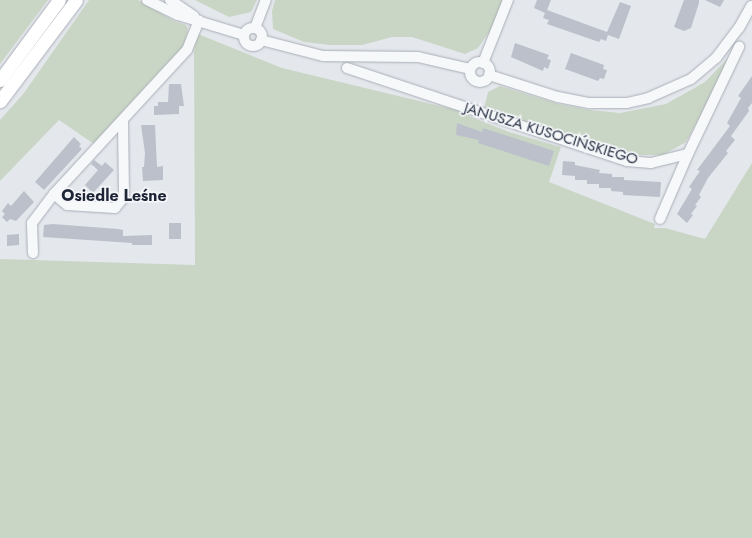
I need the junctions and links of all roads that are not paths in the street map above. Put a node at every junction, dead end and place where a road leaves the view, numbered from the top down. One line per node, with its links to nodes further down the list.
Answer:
1 (59, 0): 17 (main road)
2 (76, 0): 18 (main road)
3 (146, 0): 8 (street)
4 (170, 0): 8 (street)
5 (266, 0): 9 (street)
6 (508, 0): 13 (street)
7 (749, 4): 16 (street)
8 (199, 20): 10 (street); 19 (street)
9 (255, 28): 10 (street); 11 (street)
10 (244, 35): 11 (street)
11 (262, 40): 15 (street)
12 (739, 47): 20 (street)
13 (483, 63): 15 (street); 16 (street)
14 (347, 68): 20 (street, JANUSZA KUSOCIŃSKIEGO)
15 (470, 69): 16 (street)
16 (489, 75)
17 (0, 80)
18 (0, 101)
19 (123, 122): 21 (street); 21 (street)
20 (688, 154): 22 (street)
21 (54, 194): 23 (street)
22 (660, 219)
23 (33, 253)

